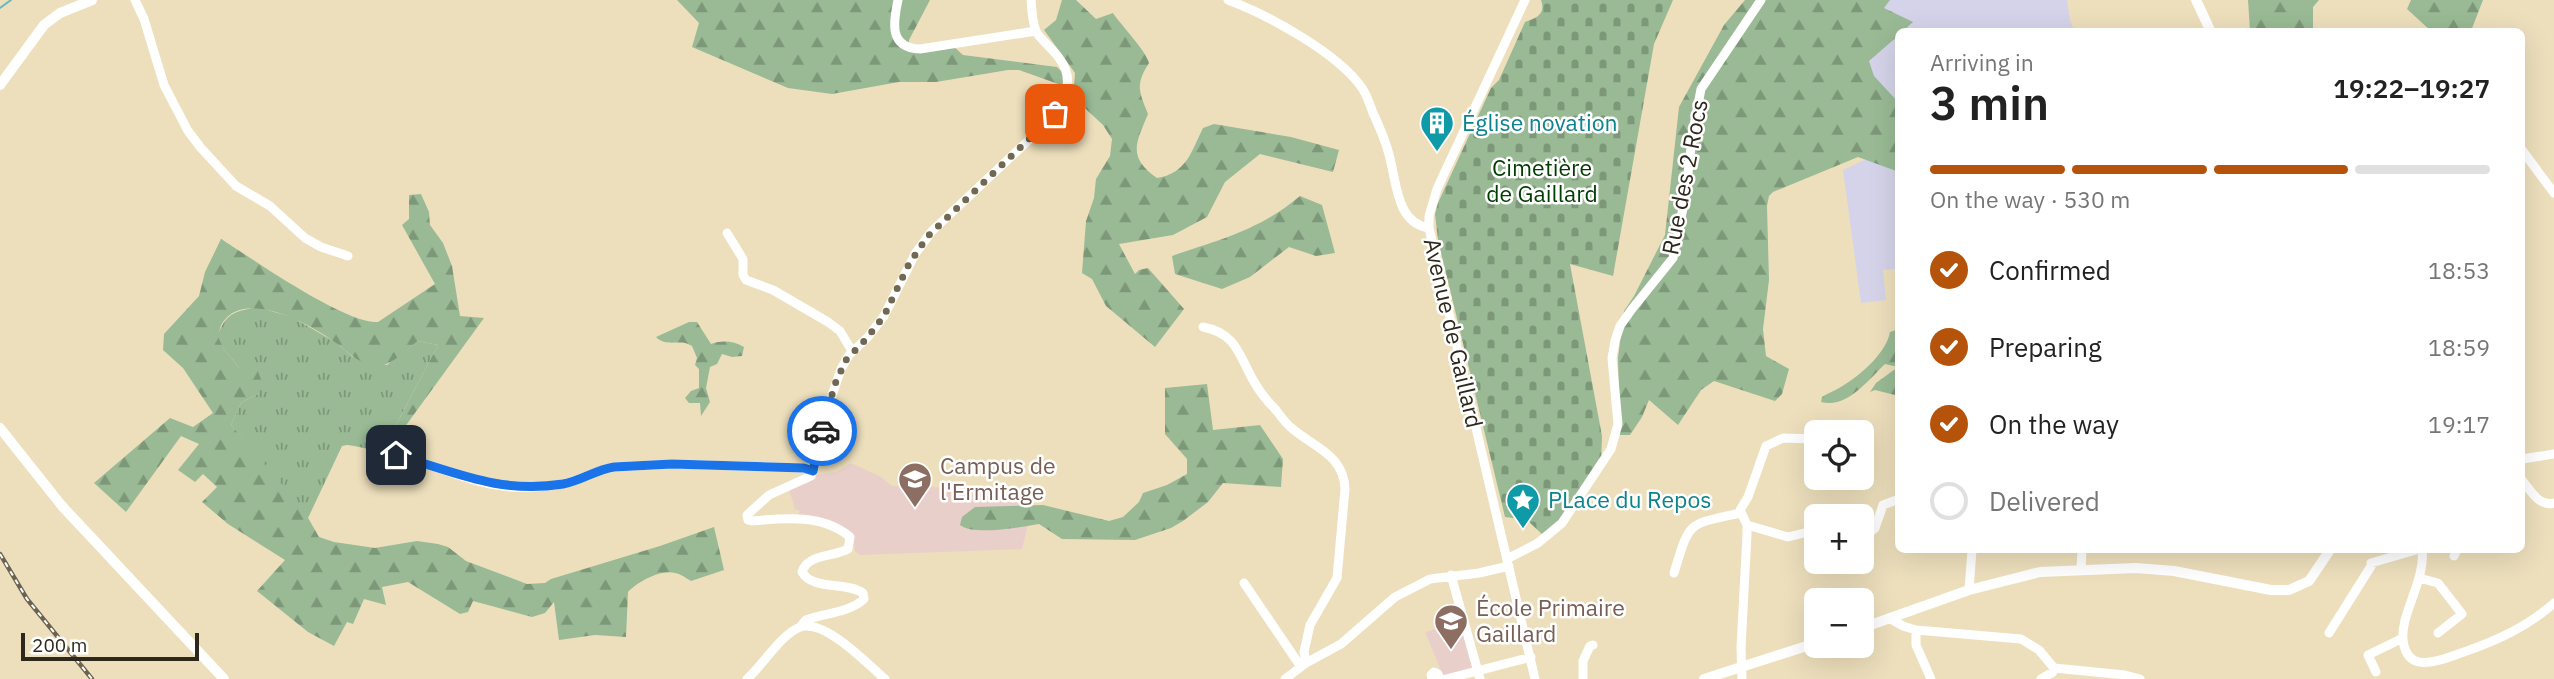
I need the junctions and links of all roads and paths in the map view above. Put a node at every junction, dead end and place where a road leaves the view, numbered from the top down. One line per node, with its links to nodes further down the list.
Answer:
1 (92, 0): 11 (main road)
2 (135, 0): 16 (street)
3 (898, 0): 10 (street)
4 (1031, 0): 10 (street)
5 (1228, 0): 14 (street)
6 (1525, 0): 14 (street, Avenue de Gaillard)
7 (1761, 0): 37 (street, Rue des 2 Rocs)
8 (2196, 0): 9 (main road)
9 (2209, 28)
10 (1036, 31): 18 (street)
11 (0, 85)
12 (2525, 154): 13 (street)
13 (2554, 193)
14 (1429, 228): 37 (street, Avenue de Gaillard)
15 (727, 233): 18 (street)
16 (348, 256)
17 (1203, 327): 55 (street)
18 (852, 351): 24 (street)
19 (0, 428): 60 (main road)
20 (1804, 439): 28 (street)
21 (382, 453): 24 (street)
22 (2554, 454): 23 (street)
23 (2525, 459)
24 (813, 471): 47 (street)
25 (2525, 484): 27 (street)
26 (1895, 500): 30 (street)
27 (2554, 503)
28 (1740, 513): 29 (street); 39 (street)
29 (1747, 526): 31 (street); 56 (street)
30 (1874, 529)
31 (1804, 533)
32 (1972, 553): 43 (street)
33 (2082, 553): 38 (street)
34 (2328, 553): 38 (main road)
35 (2406, 553): 49 (street)
36 (2422, 553): 41 (street)
37 (1508, 562): 40 (street, Rue des 2 Rocs); 54 (street, Avenue de Gaillard)
38 (2081, 569): 43 (main road)
39 (1674, 573)
40 (1451, 575): 55 (street, Rue des 2 Rocs); 59 (street)
41 (2419, 578): 50 (street); 51 (street)
42 (1244, 583): 55 (street)
43 (1969, 590): 45 (main road)
44 (2554, 603): 51 (street)
45 (1894, 617): 46 (main road); 48 (street)
46 (1874, 624)
47 (798, 628): 61 (street); 62 (street)
48 (1913, 629): 57 (street); 71 (street)
49 (2329, 633)
50 (2438, 633)
51 (2403, 638): 58 (street)
52 (1593, 645): 68 (street)
53 (1804, 647): 56 (main road)
54 (1531, 657): 59 (street); 67 (street, Avenue de Gaillard)
55 (1303, 665): 63 (street, Rue des 2 Rocs)
56 (1741, 666): 69 (main road); 70 (street)
57 (2054, 668): 72 (street); 73 (street)
58 (2376, 672)
59 (1478, 674): 66 (street)
60 (218, 676)
61 (747, 679)
62 (885, 679)
63 (1285, 679)
64 (1432, 679): 65 (street)
65 (1440, 679)
66 (1446, 679)
67 (1535, 679)
68 (1583, 679)
69 (1704, 679)
70 (1742, 679)
71 (1930, 679)
72 (2041, 679)
73 (2140, 679)

